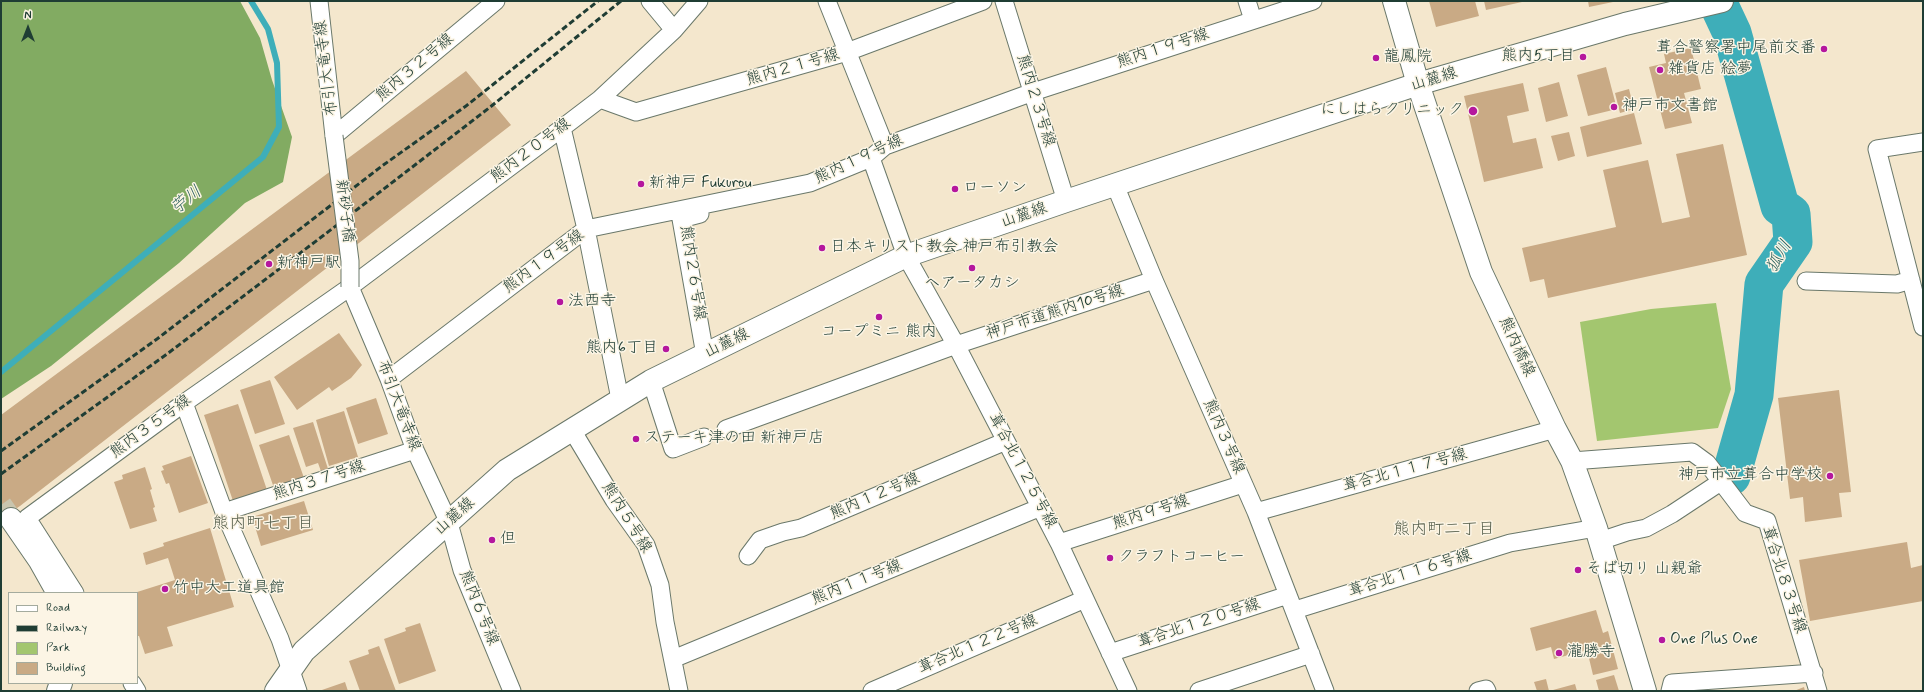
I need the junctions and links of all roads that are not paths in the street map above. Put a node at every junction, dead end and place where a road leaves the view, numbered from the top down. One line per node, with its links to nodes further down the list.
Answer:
1 (319, 1): 19 (street, 布引大竜寺線)
2 (650, 1): 13 (street)
3 (699, 1): 13 (street, 熊内２０号線)
4 (827, 1): 14 (street)
5 (983, 1): 14 (street, 熊内２１号線)
6 (1004, 1): 16 (street, 熊内２３号線)
7 (1247, 1): 12 (street)
8 (1314, 1): 12 (street, 熊内１９号線)
9 (1394, 1): 15 (main road, 熊内橋線)
10 (1722, 1): 15 (main road, 山麓線)
11 (487, 4): 19 (street, 熊内３２号線)
12 (1253, 20): 16 (street, 熊内１９号線)
13 (674, 30): 17 (street, 熊内２０号線)
14 (847, 52): 17 (street, 熊内２１号線); 21 (street)
15 (1418, 84): 23 (main road, 山麓線); 40 (main road, 熊内橋線)
16 (1033, 92): 21 (street, 熊内１９号線); 24 (street, 熊内２３号線)
17 (600, 99): 18 (street, 熊内２０号線)
18 (562, 128): 26 (street); 31 (street, 熊内２０号線)
19 (334, 136): 31 (street, 新砂子橋, bridge)
20 (1923, 142): 29 (street)
21 (885, 146): 22 (street, 熊内１９号線)
22 (871, 158): 25 (street, 熊内１９号線); 27 (street, 葺合北１２５号線)
23 (1115, 185): 24 (main road, 山麓線); 28 (street, 熊内３号線)
24 (1066, 201): 27 (main road, 山麓線)
25 (699, 206): 26 (street, 熊内１９号線); 34 (street, 熊内２６号線)
26 (586, 229): 35 (street, 熊内１９号線); 37 (street)
27 (906, 256): 33 (street, 葺合北１２５号線); 34 (main road, 山麓線)
28 (1154, 280): 33 (street, 神戸市道熊内10号線); 47 (street, 熊内３号線)
29 (1911, 280): 30 (street); 32 (street)
30 (1806, 281)
31 (350, 287): 35 (street, 布引大竜寺線); 38 (street, 熊内３５号線)
32 (1922, 320)
33 (956, 345): 39 (street, 神戸市道熊内10号線); 43 (street, 葺合北１２５号線)
34 (705, 355): 36 (main road, 山麓線)
35 (389, 379): 44 (street, 布引大竜寺線)
36 (651, 381): 37 (main road, 山麓線); 42 (street)
37 (620, 399): 41 (main road, 山麓線)
38 (184, 403): 49 (street); 57 (street, 熊内３５号線)
39 (726, 429)
40 (1555, 429): 45 (main road, 熊内橋線); 50 (street, 葺合北１１７号線)
41 (572, 430): 52 (main road, 山麓線); 62 (street, 熊内５号線)
42 (704, 437)
43 (1006, 441): 48 (street, 葺合北１２５号線); 55 (street, 熊内１２号線)
44 (415, 450): 49 (street, 熊内３７号線); 52 (street, 布引大竜寺線)
45 (1572, 461): 46 (street, 葺合北８３号線); 53 (main road, 熊内橋線)
46 (1722, 481): 53 (street, 葺合北１１６号線); 64 (street, 葺合北８３号線)
47 (1243, 484): 50 (street, 熊内３号線); 54 (street, 熊内９号線)
48 (1041, 507): 54 (street, 葺合北１２５号線); 62 (street, 熊内１１号線)
49 (224, 512): 63 (street)
50 (1256, 512): 59 (street, 熊内３号線)
51 (11, 519): 56 (main road)
52 (449, 523): 63 (main road, 山麓線); 67 (street, 熊内６号線)
53 (1598, 535): 59 (street, 葺合北１１６号線); 75 (main road, 熊内橋線)
54 (1059, 543): 58 (street, 葺合北１２５号線)
55 (748, 556)
56 (57, 592)
57 (74, 592)
58 (1085, 599): 60 (street, 葺合北１２５号線); 69 (street, 葺合北１２２号線)
59 (1292, 603): 60 (street, 葺合北１２０号線); 61 (street, 熊内３号線)
60 (1110, 653): 70 (street, 葺合北１２５号線)
61 (1311, 654): 71 (street); 72 (street, 熊内３号線)
62 (673, 659): 68 (street, 熊内５号線)
63 (291, 669): 65 (main road, 山麓線); 66 (street)
64 (1814, 673): 76 (street); 77 (street, 葺合北８３号線)
65 (276, 691)
66 (298, 691)
67 (512, 691)
68 (679, 691)
69 (872, 691)
70 (1128, 691)
71 (1199, 691)
72 (1325, 691)
73 (1478, 691): 74 (street)
74 (1487, 691)
75 (1645, 691)
76 (1670, 691)
77 (1818, 691)

